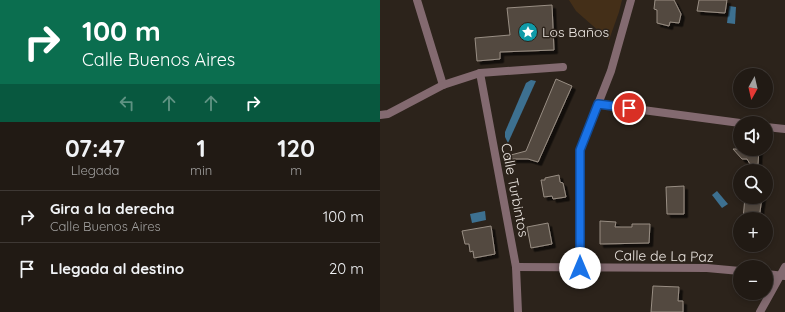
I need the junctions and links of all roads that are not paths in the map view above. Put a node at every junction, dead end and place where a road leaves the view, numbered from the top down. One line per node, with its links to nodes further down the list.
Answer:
1 (417, 0): 5 (street)
2 (631, 0): 6 (street)
3 (564, 67): 4 (street)
4 (480, 73): 5 (street); 11 (street, Calle Turbintos)
5 (442, 84): 7 (street)
6 (598, 104): 8 (street); 13 (street)
7 (380, 115)
8 (733, 122)
9 (773, 127): 10 (street)
10 (785, 129)
11 (516, 267): 13 (street, Calle de La Paz); 16 (street, Calle Turbintos)
12 (785, 267): 15 (street)
13 (580, 268): 14 (street, Calle de La Paz)
14 (733, 271)
15 (782, 276): 17 (street)
16 (518, 312)
17 (760, 312)

